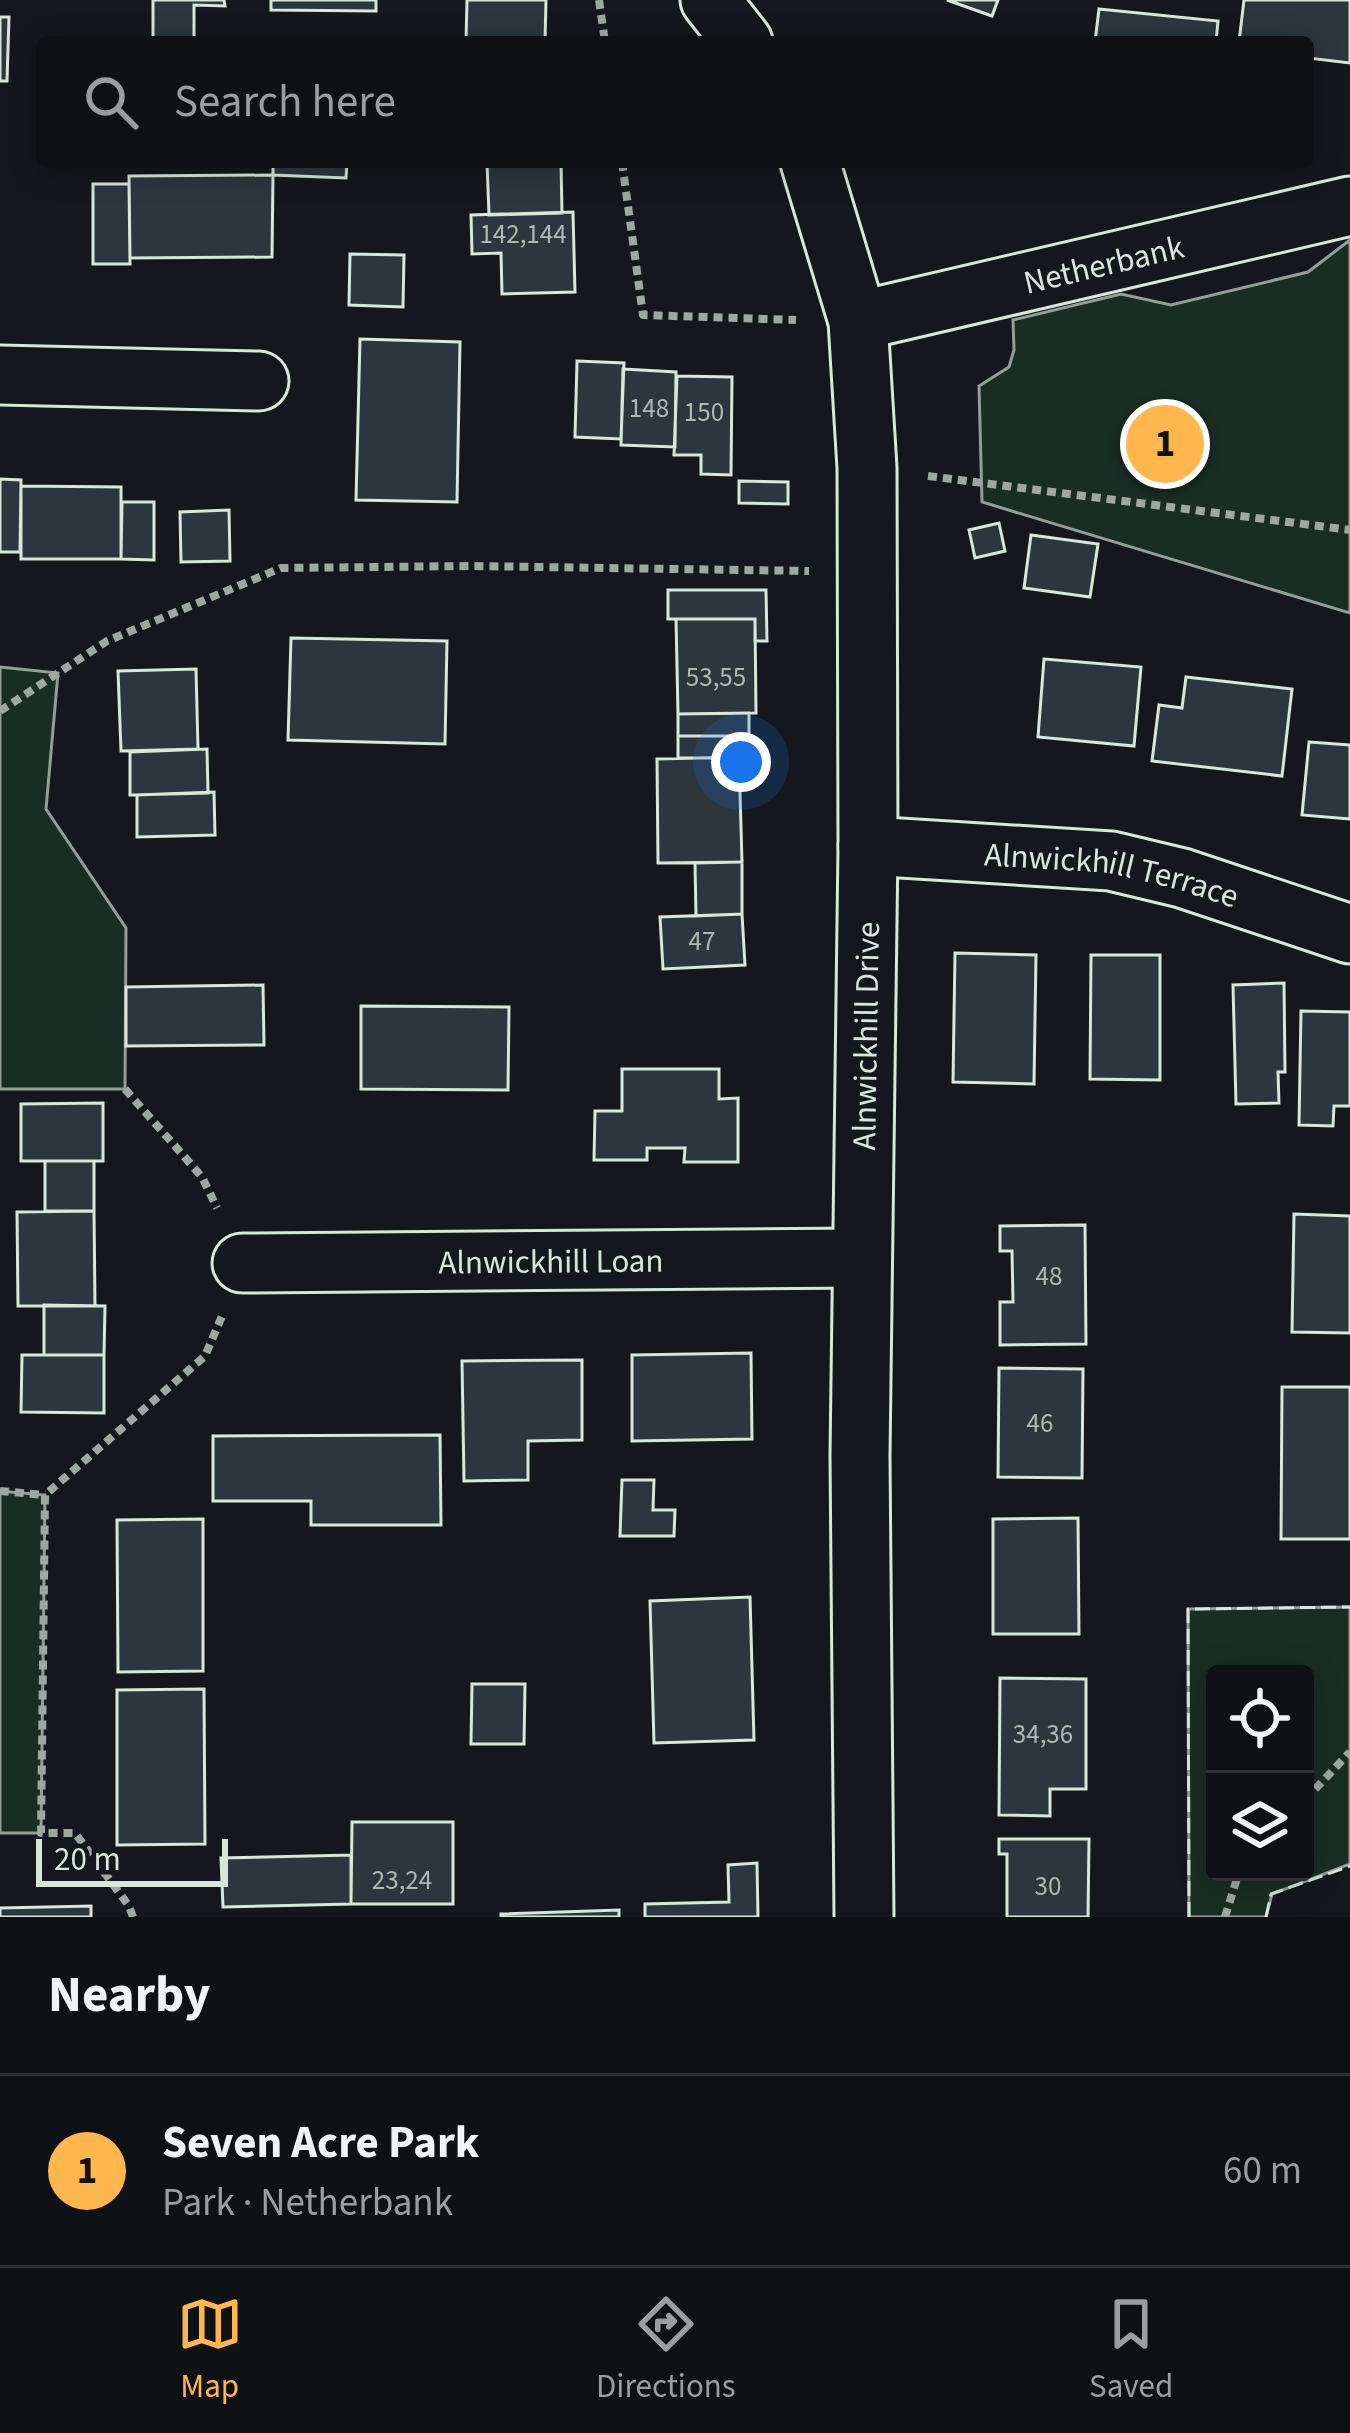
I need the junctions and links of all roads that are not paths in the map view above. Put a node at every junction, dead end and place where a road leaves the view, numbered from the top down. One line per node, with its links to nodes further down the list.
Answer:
1 (710, 0): 2 (street)
2 (738, 36)
3 (812, 168): 5 (street, Alnwickhill Drive)
4 (1350, 206): 5 (street, Netherbank)
5 (858, 322): 8 (street, Alnwickhill Drive)
6 (0, 375): 7 (street)
7 (259, 380)
8 (868, 846): 9 (street, Alnwickhill Terrace); 10 (street, Alnwickhill Drive)
9 (1350, 934)
10 (861, 1258): 11 (street, Alnwickhill Loan); 12 (street, Alnwickhill Drive)
11 (242, 1263)
12 (864, 1917)

